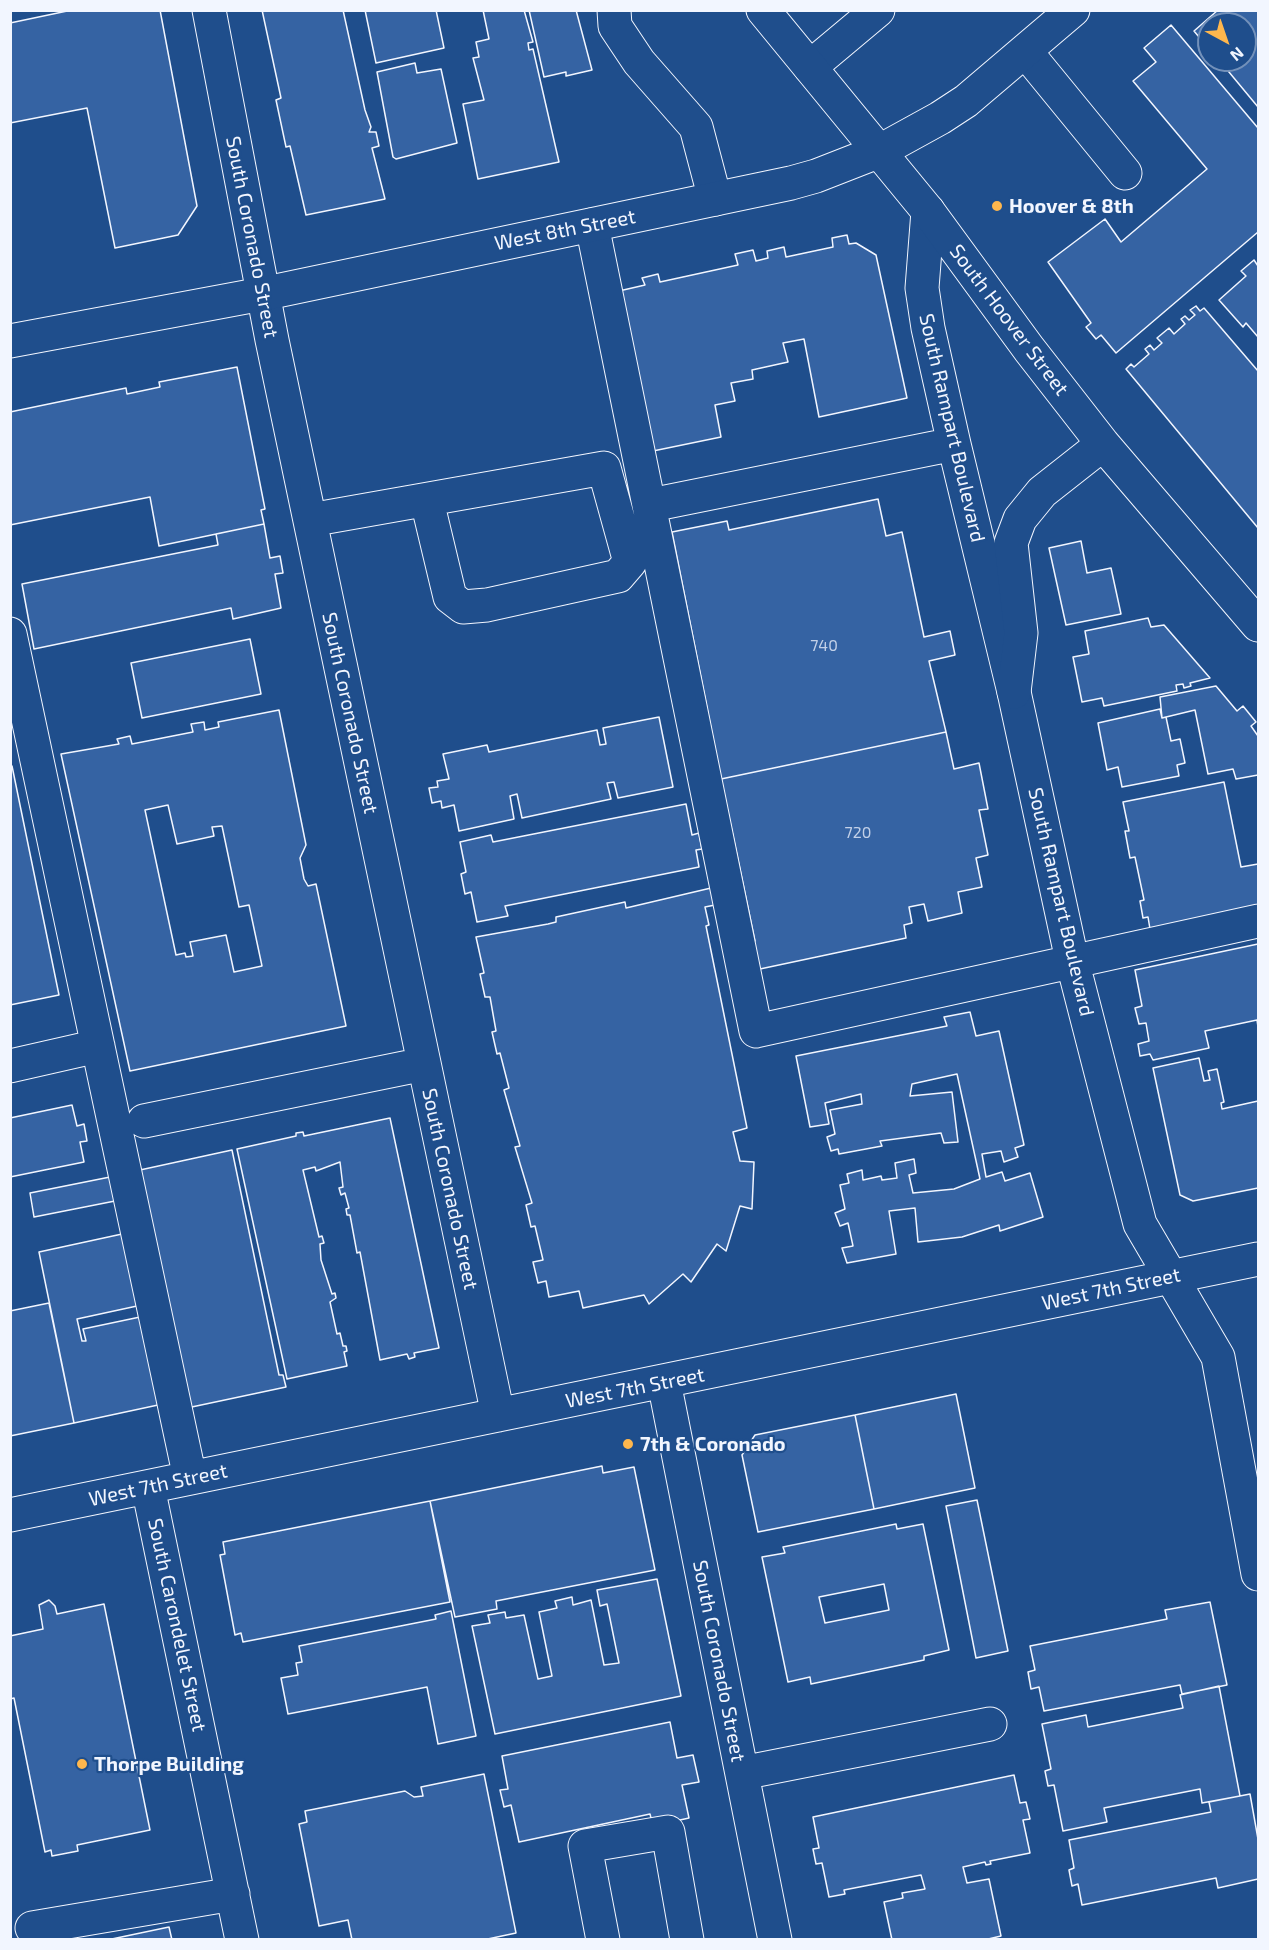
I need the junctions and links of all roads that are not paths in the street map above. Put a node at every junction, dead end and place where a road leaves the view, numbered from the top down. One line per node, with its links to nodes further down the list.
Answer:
1 (209, 10): 13 (street, South Coronado Street)
2 (614, 10): 10 (street)
3 (763, 10): 7 (street, South Hoover Street)
4 (879, 10): 7 (street)
5 (1073, 10): 6 (street, West 8th Street)
6 (1026, 52): 8 (street, West 8th Street); 9 (street)
7 (810, 67): 8 (street, South Hoover Street)
8 (880, 151): 10 (street, West 8th Street); 11 (street, South Hoover Street)
9 (1125, 173)
10 (716, 199): 12 (street, West 8th Street)
11 (928, 211): 15 (street, South Rampart Boulevard); 16 (street, South Hoover Street)
12 (592, 225): 13 (street, West 8th Street); 18 (street)
13 (262, 294): 14 (street, West 8th Street); 19 (street, South Coronado Street)
14 (10, 342)
15 (954, 444): 18 (street); 22 (street, South Rampart Boulevard)
16 (1103, 444): 20 (street, South Hoover Street); 22 (street)
17 (427, 501): 17 (street); 19 (street)
18 (651, 505): 24 (street)
19 (310, 520): 26 (street, South Coronado Street)
20 (1258, 625)
21 (10, 634): 25 (street)
22 (1014, 692): 24 (street, South Rampart Boulevard)
23 (1258, 921): 24 (street)
24 (1072, 960): 30 (street, South Rampart Boulevard)
25 (99, 1046): 27 (street); 33 (street)
26 (424, 1064): 28 (street); 32 (street, South Coronado Street)
27 (10, 1066)
28 (144, 1121)
29 (1258, 1259): 30 (street, West 7th Street)
30 (1173, 1276): 31 (street, West 7th Street); 36 (street, South Rampart Boulevard)
31 (664, 1382): 32 (street, West 7th Street); 38 (street, South Coronado Street)
32 (498, 1415): 33 (street, West 7th Street)
33 (190, 1478): 34 (street, West 7th Street)
34 (148, 1487): 35 (street, West 7th Street); 39 (street, South Carondelet Street)
35 (10, 1515)
36 (1258, 1574)
37 (990, 1724): 38 (street)
38 (742, 1773): 44 (street, South Coronado Street)
39 (233, 1894): 40 (street); 41 (street, South Carondelet Street)
40 (32, 1928)
41 (242, 1940)
42 (603, 1940): 43 (street)
43 (687, 1940)
44 (775, 1940)

